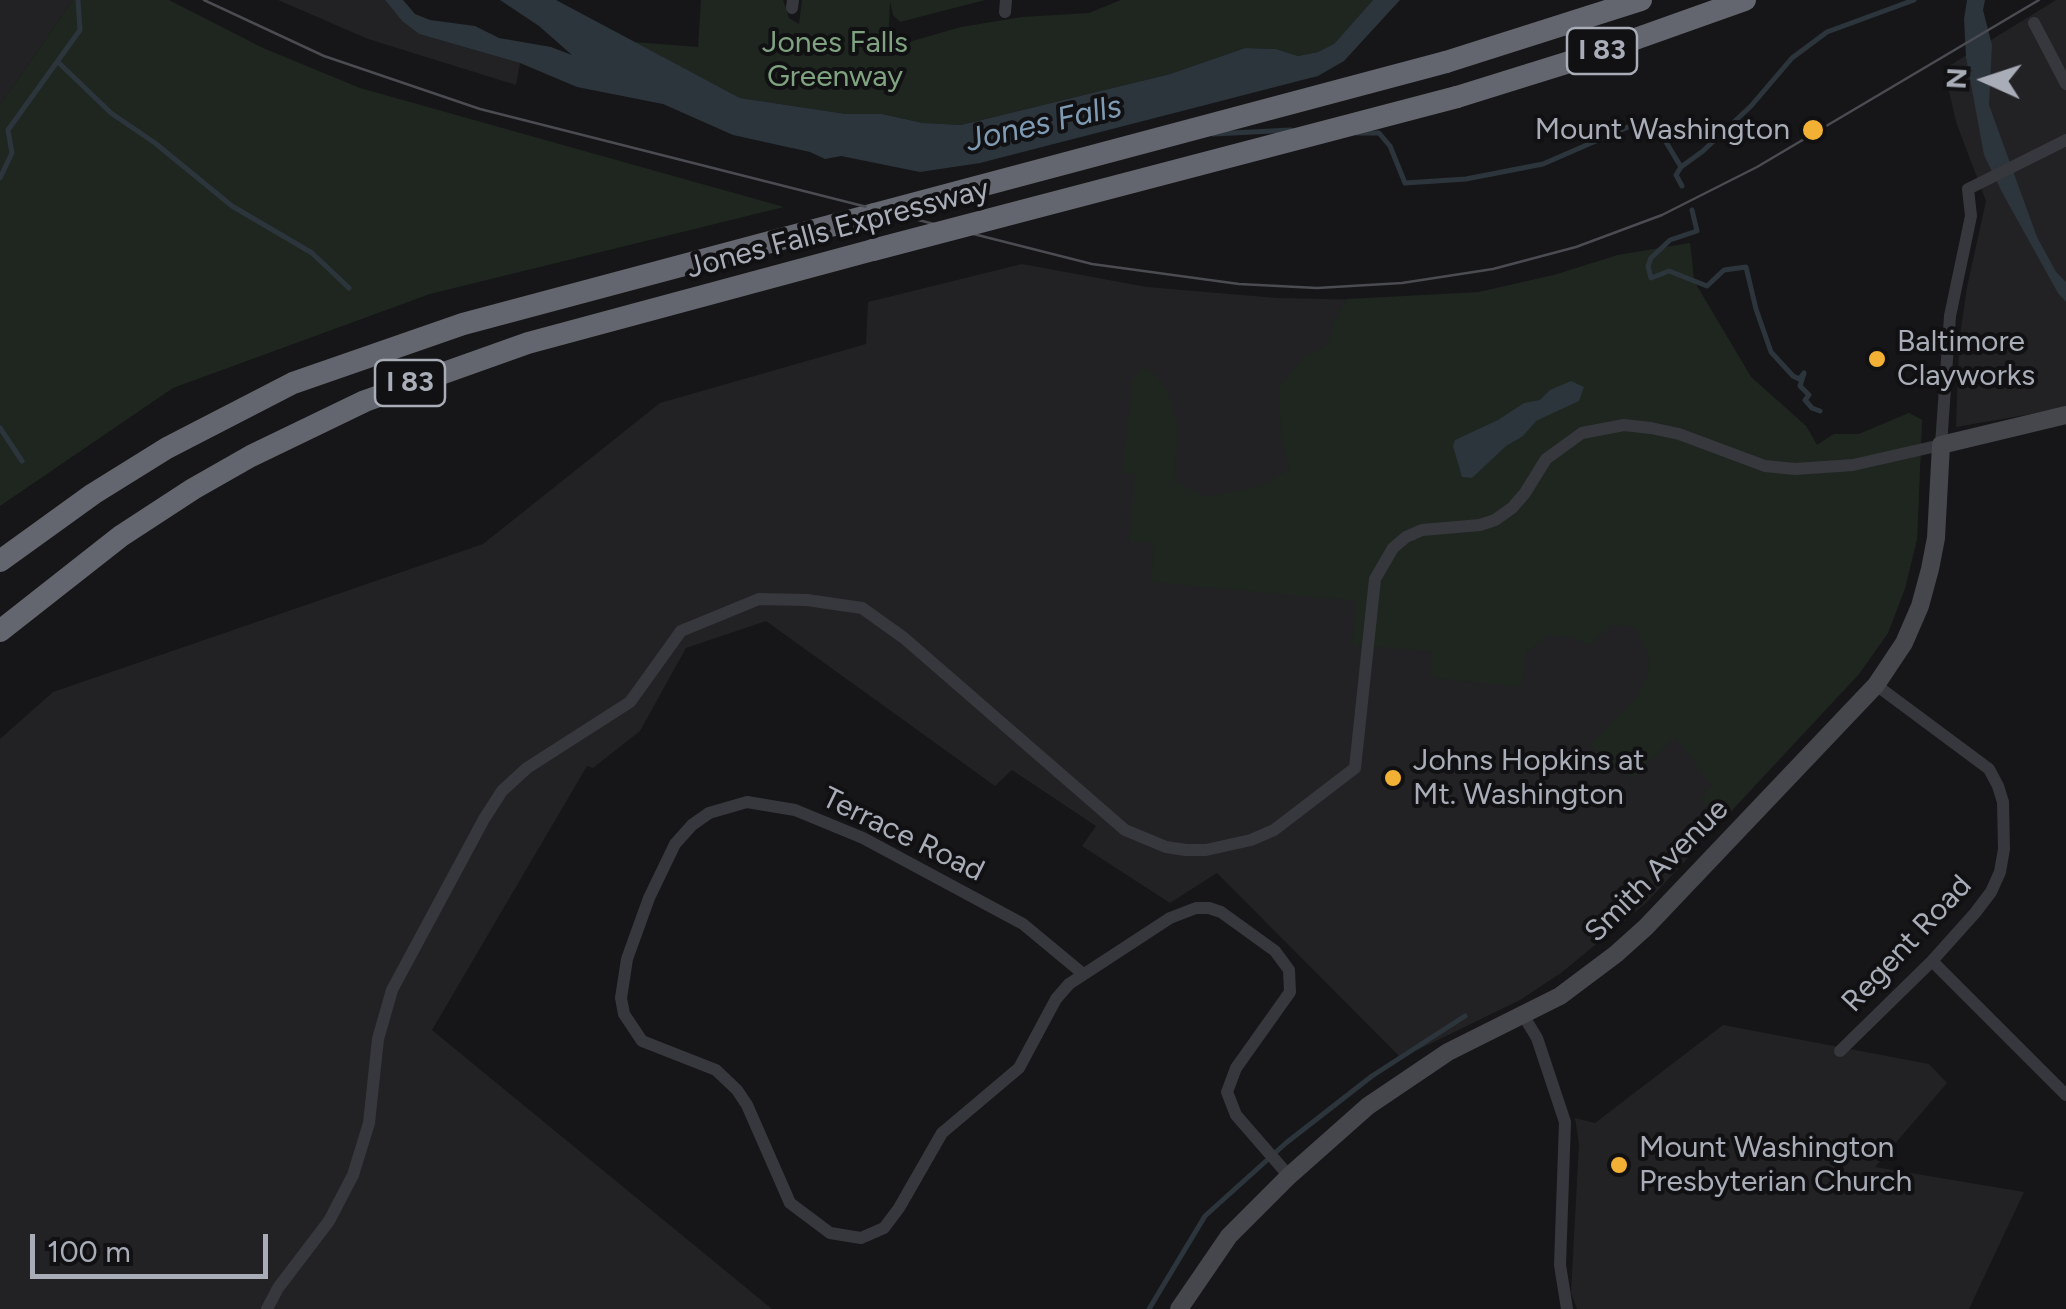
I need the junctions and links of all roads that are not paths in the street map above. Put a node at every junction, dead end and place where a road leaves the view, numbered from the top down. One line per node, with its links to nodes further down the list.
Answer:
1 (1641, 0): 8 (highway, Jones Falls Expressway / I 83, bridge)
2 (1746, 0): 9 (highway, Jones Falls Expressway / I 83, bridge)
3 (2034, 22): 4 (street)
4 (2066, 84)
5 (2066, 140): 7 (street, Smith Avenue)
6 (2066, 415): 7 (main road)
7 (1941, 446): 10 (main road, Smith Avenue); 17 (street)
8 (0, 561)
9 (0, 632)
10 (1876, 685): 11 (street, Regent Road); 13 (main road, Smith Avenue)
11 (1932, 961): 14 (street, Regent Road); 15 (street)
12 (1082, 973): 12 (street, Terrace Road); 16 (street, Terrace Road)
13 (1523, 1015): 16 (main road, Smith Avenue); 19 (street)
14 (1840, 1051)
15 (2063, 1087)
16 (1289, 1176): 18 (main road, Smith Avenue)
17 (267, 1309)
18 (1178, 1309)
19 (1568, 1309)

